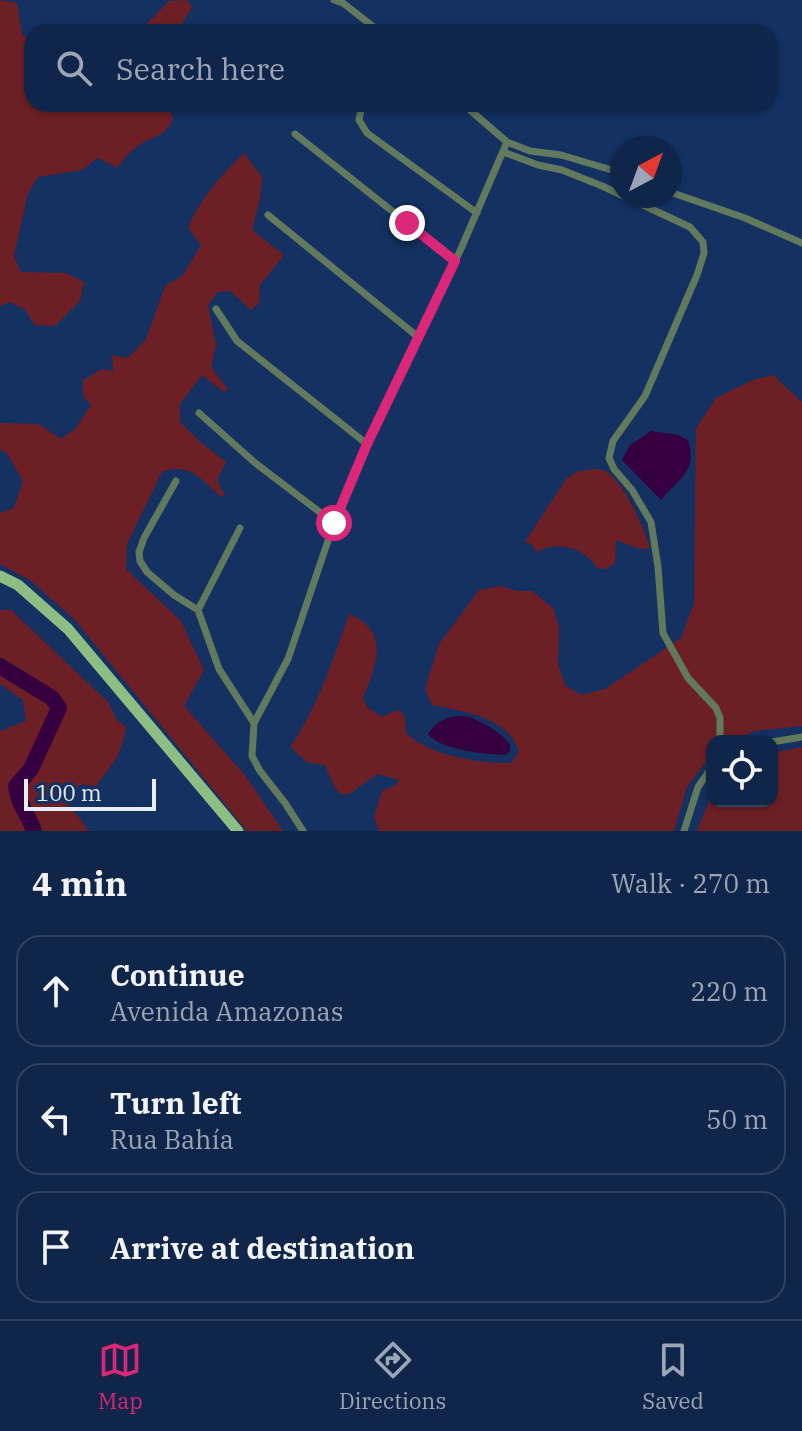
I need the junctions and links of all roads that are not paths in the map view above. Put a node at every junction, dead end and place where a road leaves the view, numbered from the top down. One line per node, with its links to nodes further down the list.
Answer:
1 (334, 0): 2 (street)
2 (370, 24)
3 (360, 112): 10 (street)
4 (472, 112): 6 (street)
5 (295, 134): 13 (street)
6 (507, 142): 7 (street); 8 (street)
7 (503, 152): 10 (street); 24 (street)
8 (610, 169)
9 (682, 196): 12 (street)
10 (477, 213): 13 (street)
11 (268, 215): 15 (street)
12 (802, 243)
13 (455, 261): 15 (street)
14 (216, 309): 17 (street)
15 (418, 337): 17 (street)
16 (199, 413): 19 (street)
17 (367, 444): 19 (street)
18 (176, 481): 22 (street)
19 (334, 523): 23 (street)
20 (240, 528): 22 (street)
21 (0, 576): 28 (main road)
22 (198, 610): 23 (street)
23 (254, 723): 29 (street)
24 (720, 735)
25 (802, 737): 26 (street)
26 (778, 741)
27 (706, 775): 30 (street)
28 (238, 831)
29 (303, 831)
30 (684, 831)

